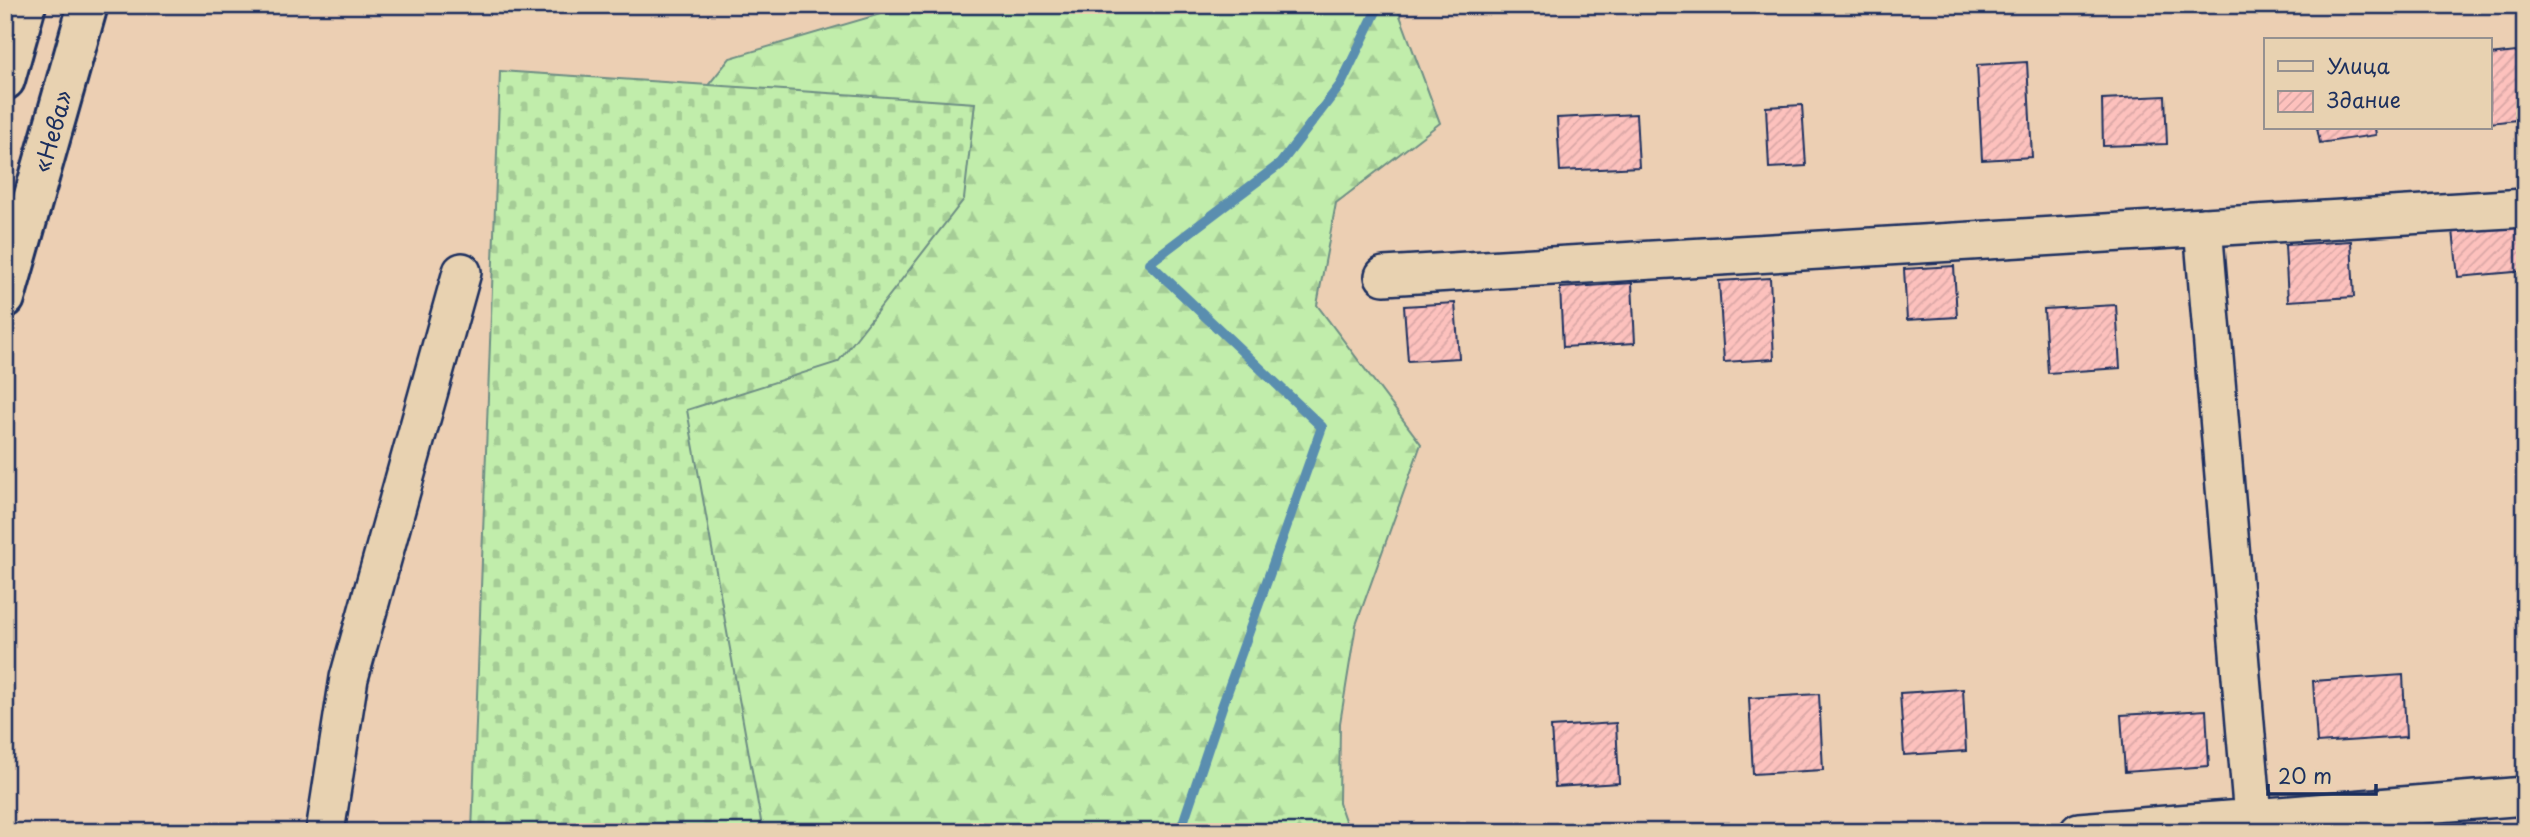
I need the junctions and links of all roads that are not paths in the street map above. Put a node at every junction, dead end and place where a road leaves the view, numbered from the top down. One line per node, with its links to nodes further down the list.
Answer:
1 (26, 5): 3 (highway)
2 (88, 5): 8 (highway, «Нева»)
3 (5, 80)
4 (2525, 208): 5 (street)
5 (2203, 227): 7 (street); 10 (street)
6 (462, 272): 11 (street)
7 (1384, 276)
8 (5, 298)
9 (2525, 796): 10 (street)
10 (2235, 823): 12 (street)
11 (325, 832)
12 (2079, 832)

